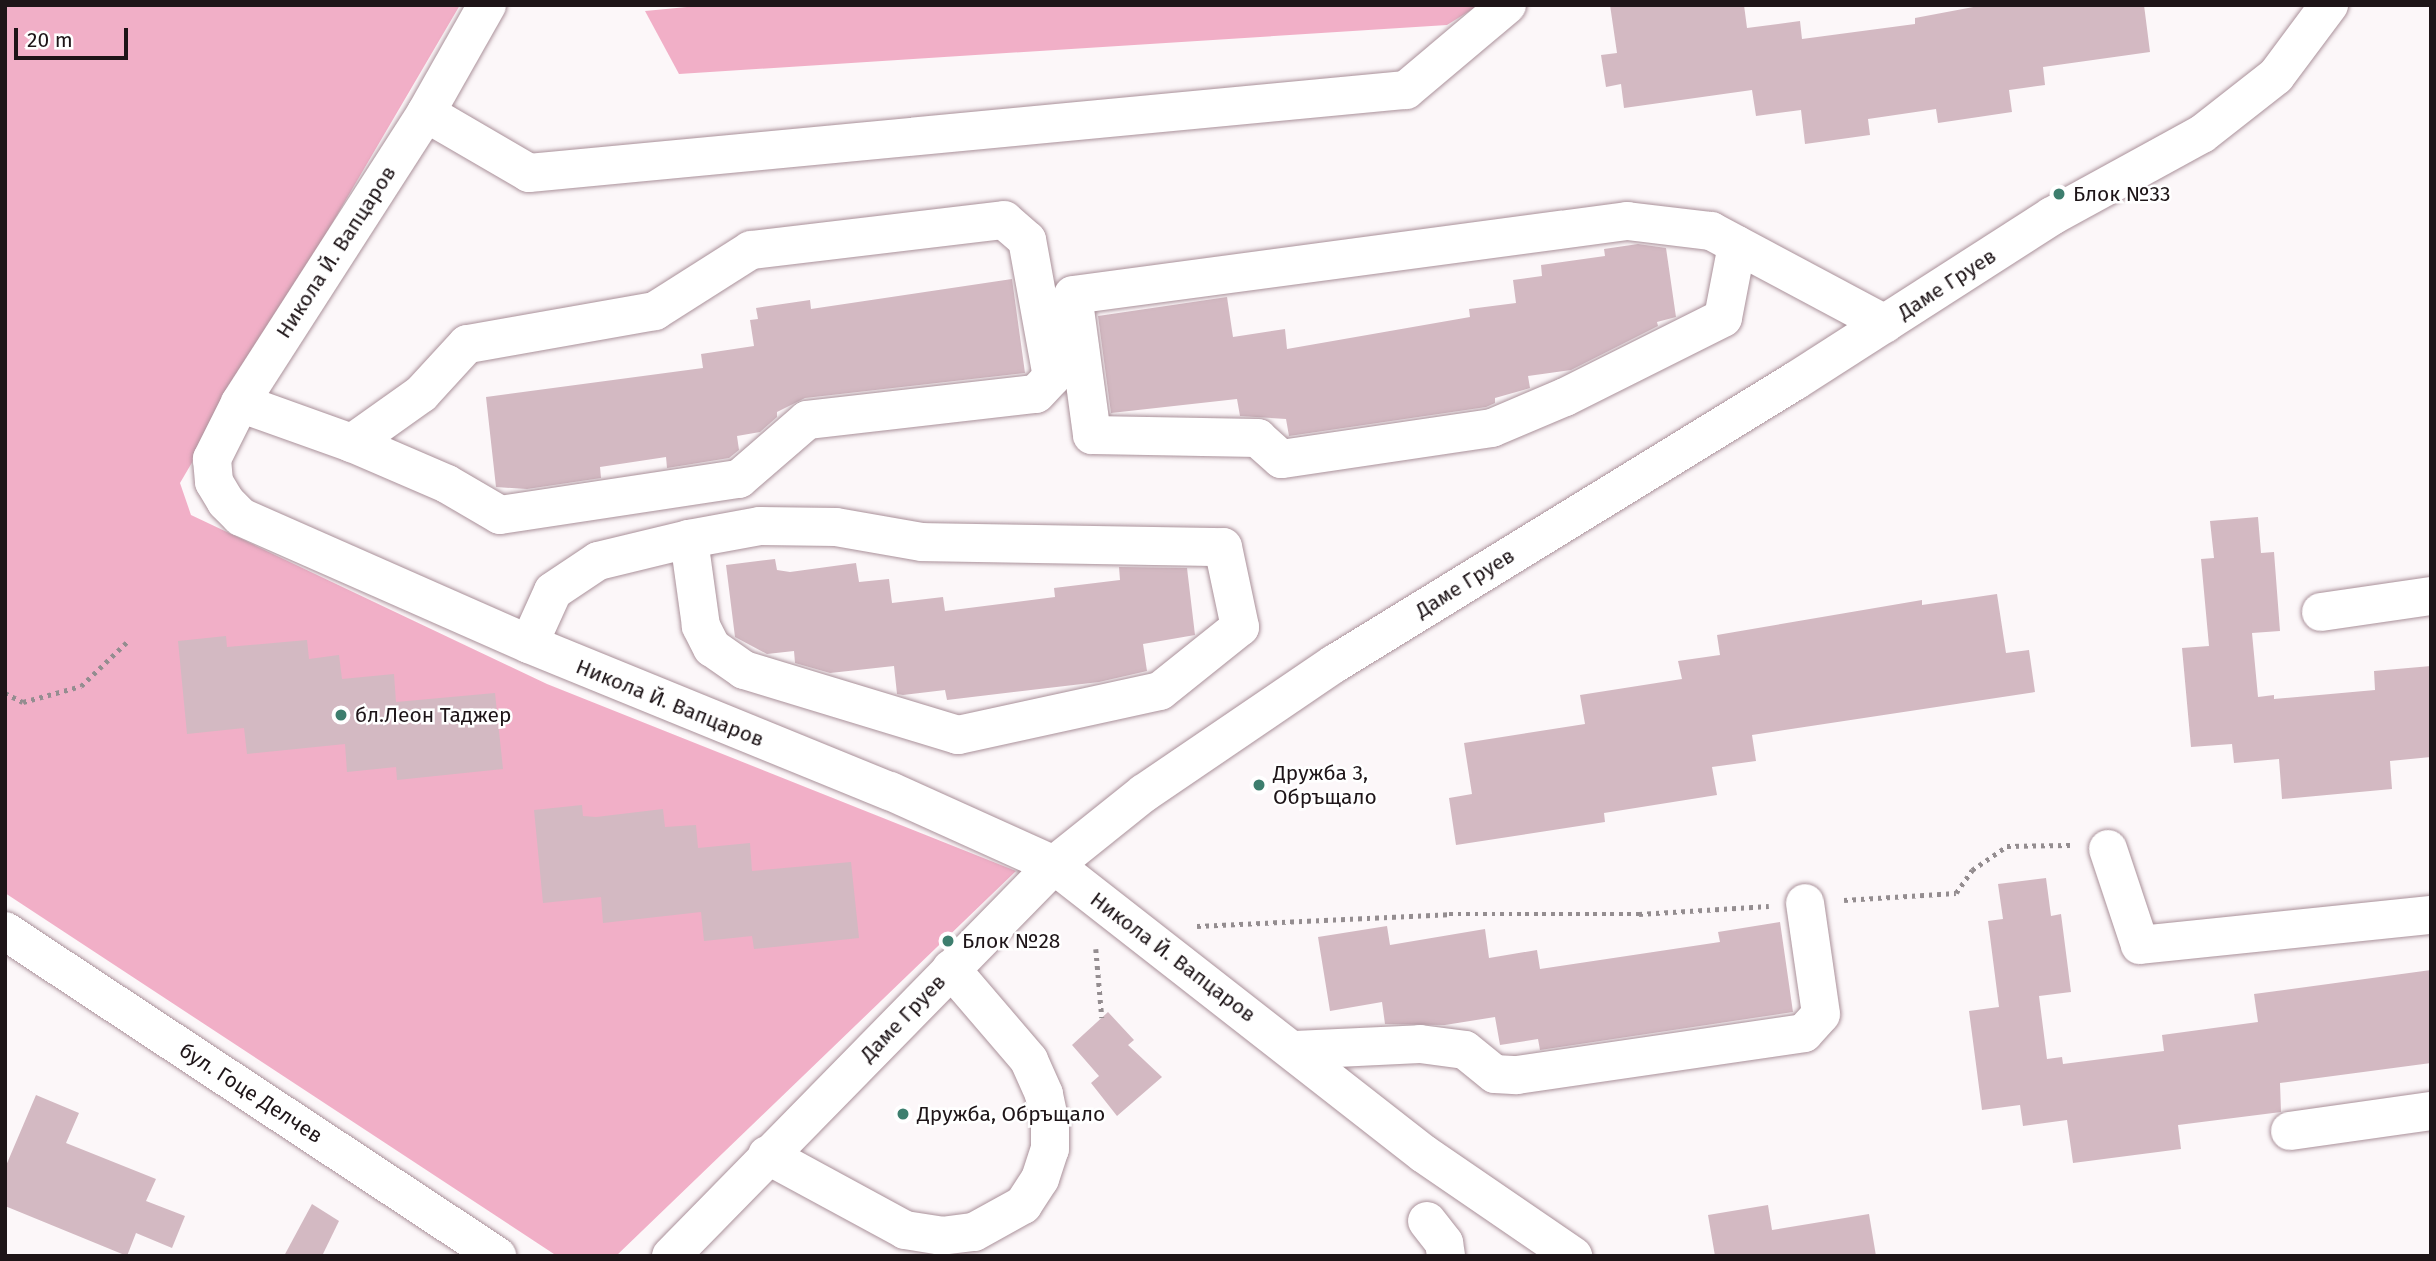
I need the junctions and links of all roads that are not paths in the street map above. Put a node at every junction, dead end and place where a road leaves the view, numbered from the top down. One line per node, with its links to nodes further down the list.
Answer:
1 (486, 5): 4 (street, Никола Й. Вапцаров)
2 (1507, 5): 4 (street)
3 (2329, 5): 7 (street, Даме Груев)
4 (426, 113): 8 (street, Никола Й. Вапцаров)
5 (1737, 245): 6 (street); 6 (street); 7 (street)
6 (1056, 299): 9 (street); 9 (street)
7 (1885, 324): 15 (street, Даме Груев)
8 (240, 403): 9 (street); 13 (street, Никола Й. Вапцаров)
9 (352, 443)
10 (689, 540): 10 (street); 13 (street)
11 (2431, 596): 12 (street)
12 (2321, 612)
13 (529, 644): 15 (street, Никола Й. Вапцаров)
14 (2108, 849): 17 (street)
15 (1054, 865): 19 (street, Даме Груев); 20 (street, Никола Й. Вапцаров)
16 (1805, 903): 20 (street)
17 (2431, 915)
18 (5, 931): 25 (street, бул. Гоце Делчев)
19 (951, 969): 23 (street, Даме Груев); 23 (street)
20 (1296, 1050): 28 (street, Никола Й. Вапцаров)
21 (2431, 1111): 22 (street)
22 (2290, 1131)
23 (767, 1155): 26 (street, Даме Груев)
24 (1427, 1221): 27 (street)
25 (496, 1256)
26 (671, 1256)
27 (1446, 1256)
28 (1573, 1256)

